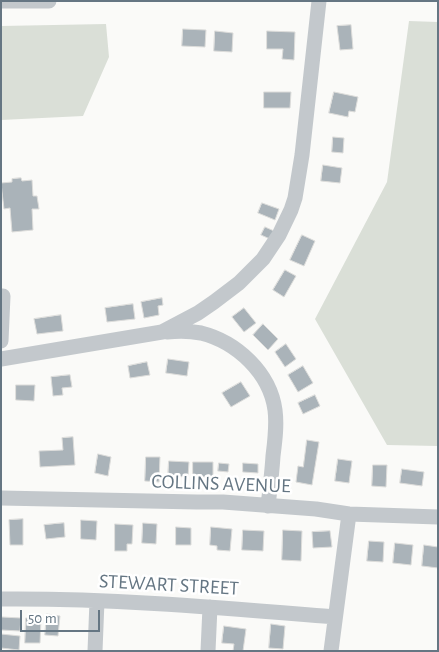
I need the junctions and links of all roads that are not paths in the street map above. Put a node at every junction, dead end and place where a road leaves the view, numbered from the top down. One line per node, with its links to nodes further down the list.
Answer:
1 (2, 1): 2 (street)
2 (49, 1)
3 (318, 1): 5 (street)
4 (2, 296): 6 (street)
5 (162, 332): 7 (street); 9 (street)
6 (1, 341)
7 (1, 359)
8 (1, 498): 9 (street, COLLINS AVENUE)
9 (268, 506): 10 (street, COLLINS AVENUE)
10 (349, 514): 11 (street, COLLINS AVENUE); 15 (street)
11 (438, 517)
12 (1, 599): 13 (street, STEWART STREET)
13 (97, 601): 14 (street, STEWART STREET); 16 (street)
14 (210, 607): 15 (street, STEWART STREET); 17 (street)
15 (335, 616): 18 (street)
16 (95, 651)
17 (208, 651)
18 (331, 651)

